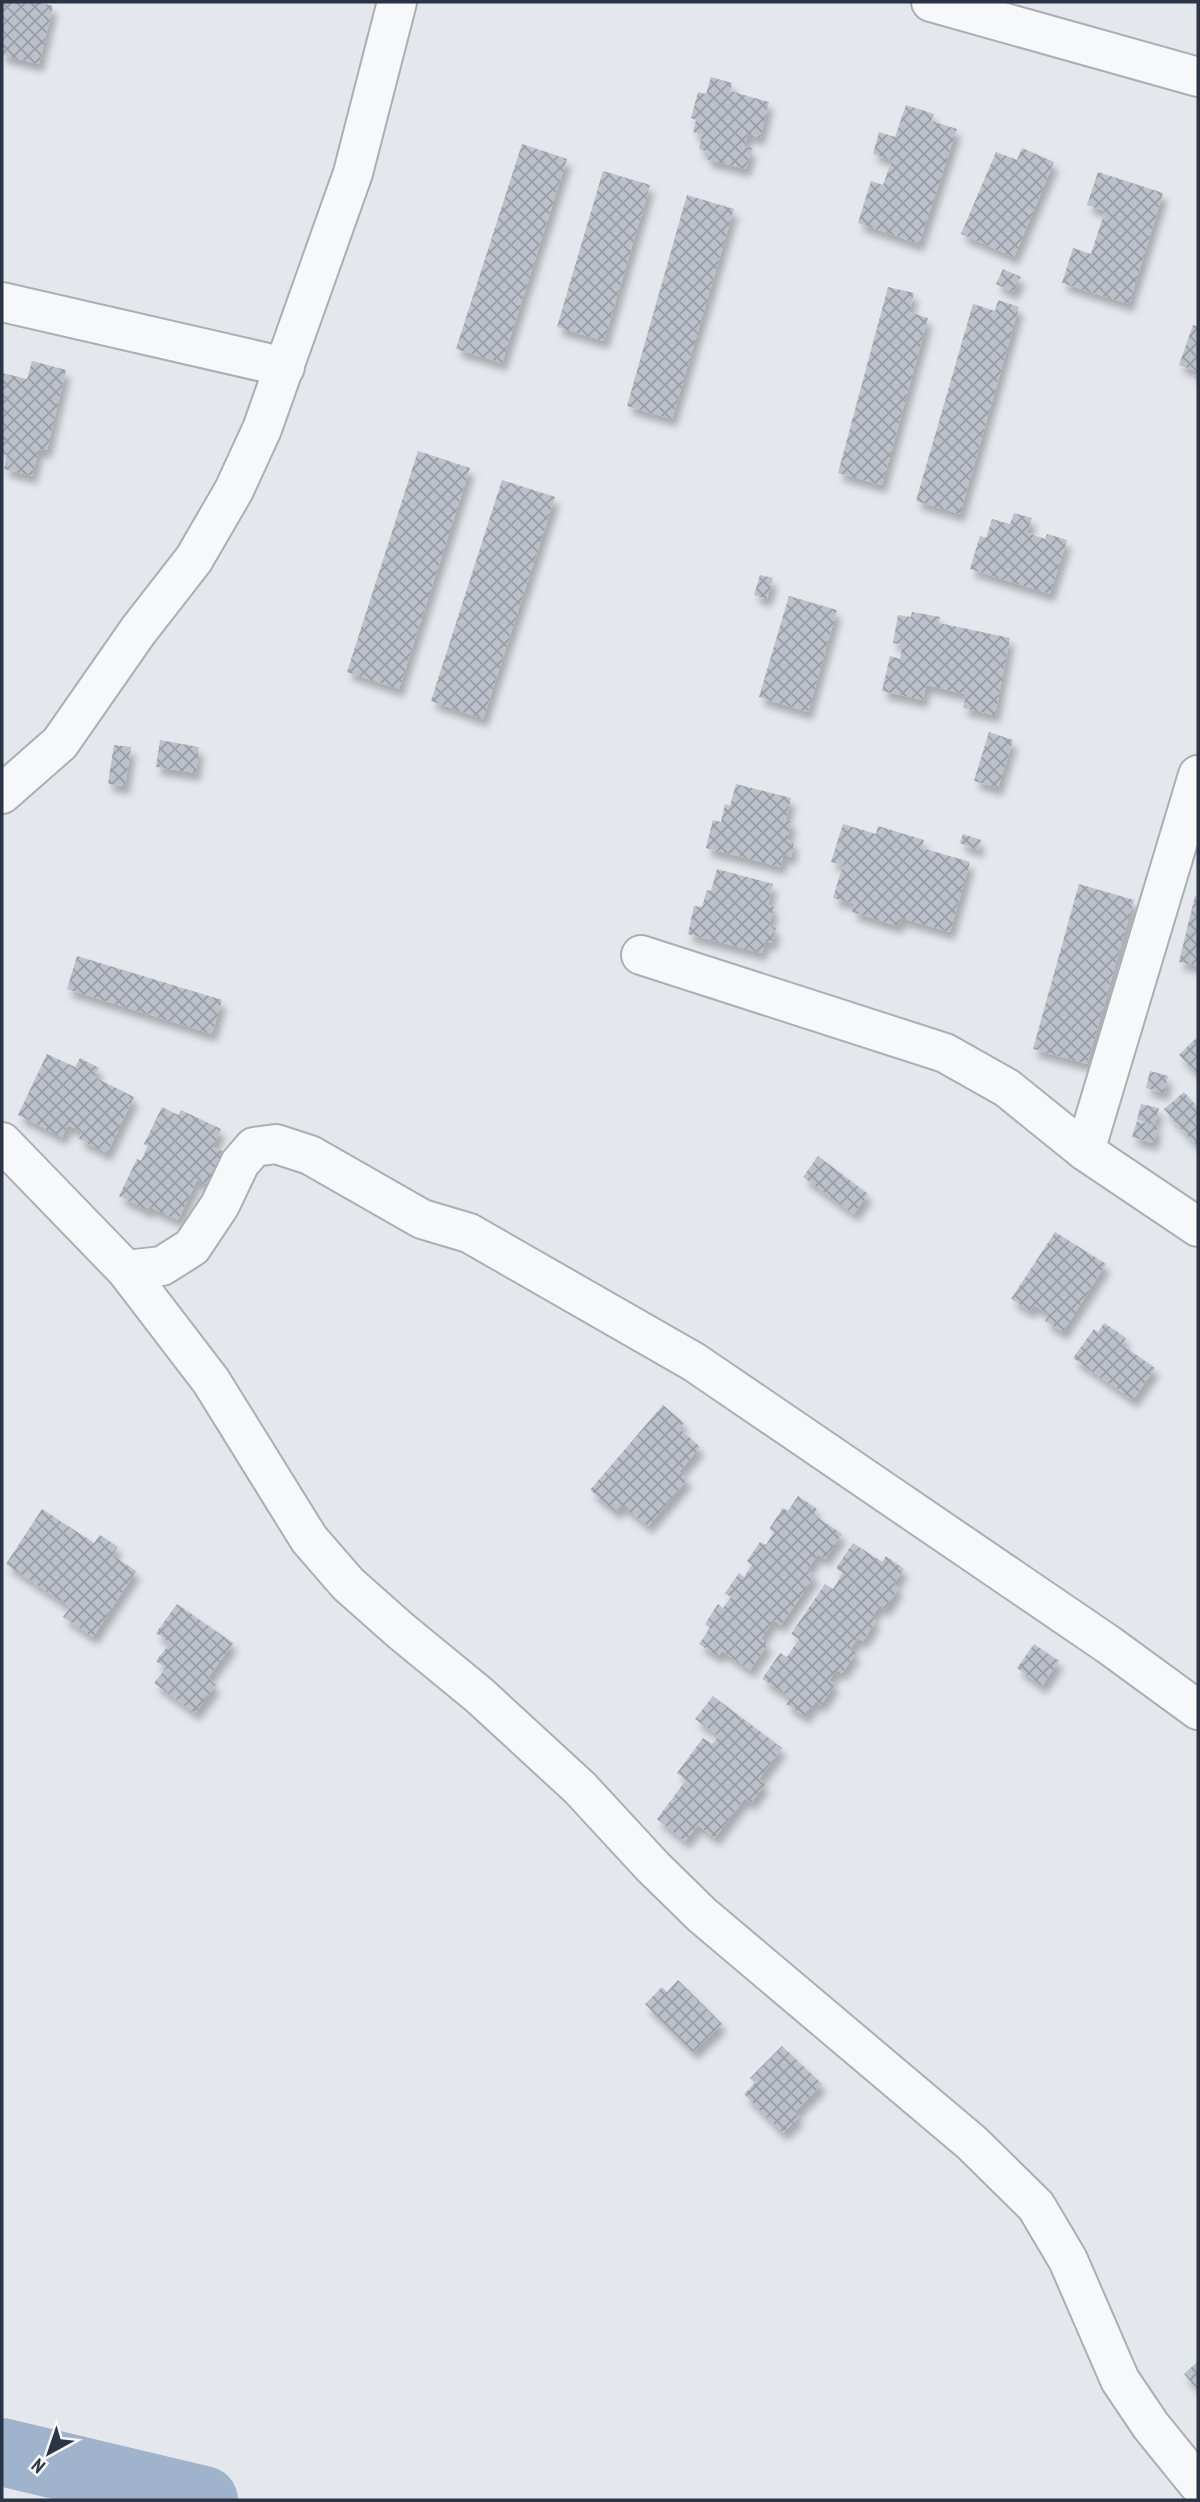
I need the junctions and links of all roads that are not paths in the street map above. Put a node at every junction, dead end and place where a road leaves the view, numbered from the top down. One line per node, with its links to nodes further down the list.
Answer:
1 (397, 2): 5 (street)
2 (931, 2): 3 (street)
3 (1198, 77)
4 (2, 302): 5 (street)
5 (285, 366): 7 (street)
6 (1198, 775): 10 (street)
7 (2, 794)
8 (641, 955): 10 (street)
9 (2, 1142): 12 (street)
10 (1085, 1151): 11 (street)
11 (1198, 1227)
12 (126, 1270): 13 (street); 14 (street)
13 (1198, 1710)
14 (1198, 2484)

